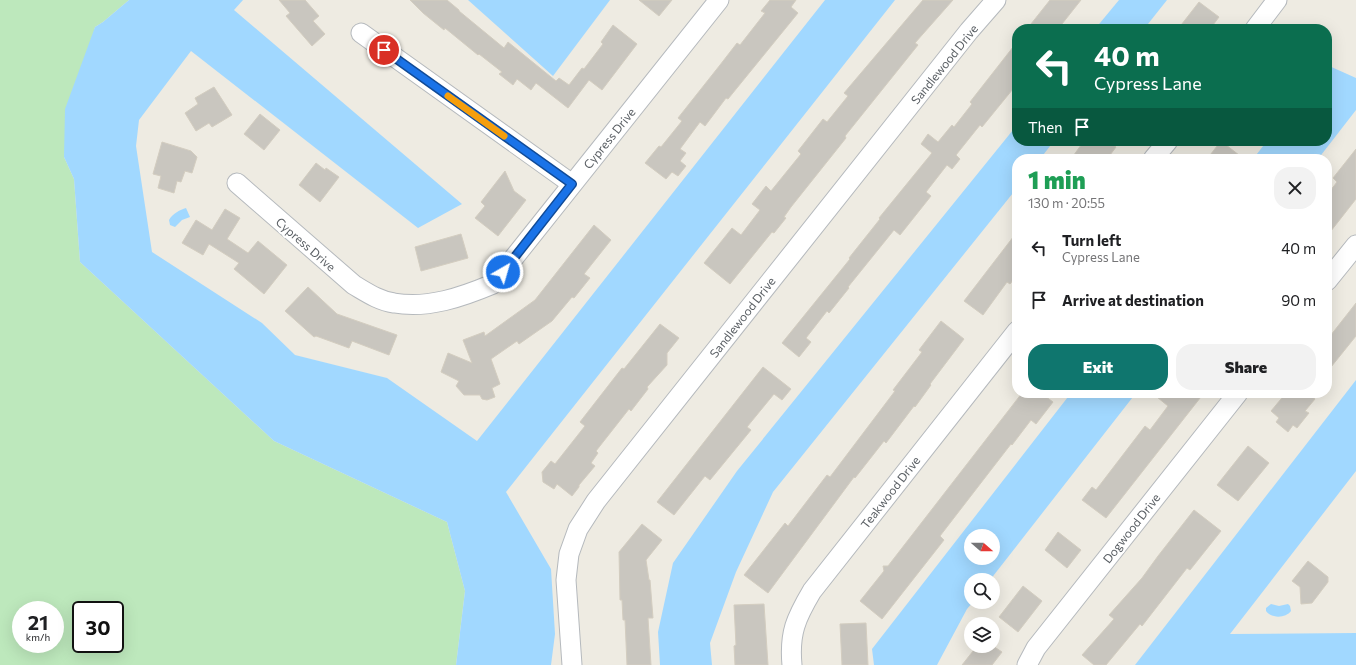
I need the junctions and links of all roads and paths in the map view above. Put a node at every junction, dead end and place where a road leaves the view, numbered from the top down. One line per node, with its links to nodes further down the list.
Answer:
1 (719, 0): 9 (street, Cypress Drive)
2 (996, 0): 14 (street, Sandlewood Drive)
3 (1277, 0): 4 (street)
4 (1259, 24)
5 (362, 34): 9 (street)
6 (1164, 146): 7 (street)
7 (1157, 154)
8 (237, 183): 9 (street, Cypress Drive)
9 (572, 184)
10 (1356, 245): 11 (street)
11 (1332, 275)
12 (1012, 337): 15 (street, Teakwood Drive)
13 (1234, 398): 16 (street, Dogwood Drive)
14 (572, 665)
15 (792, 665)
16 (1027, 665)

